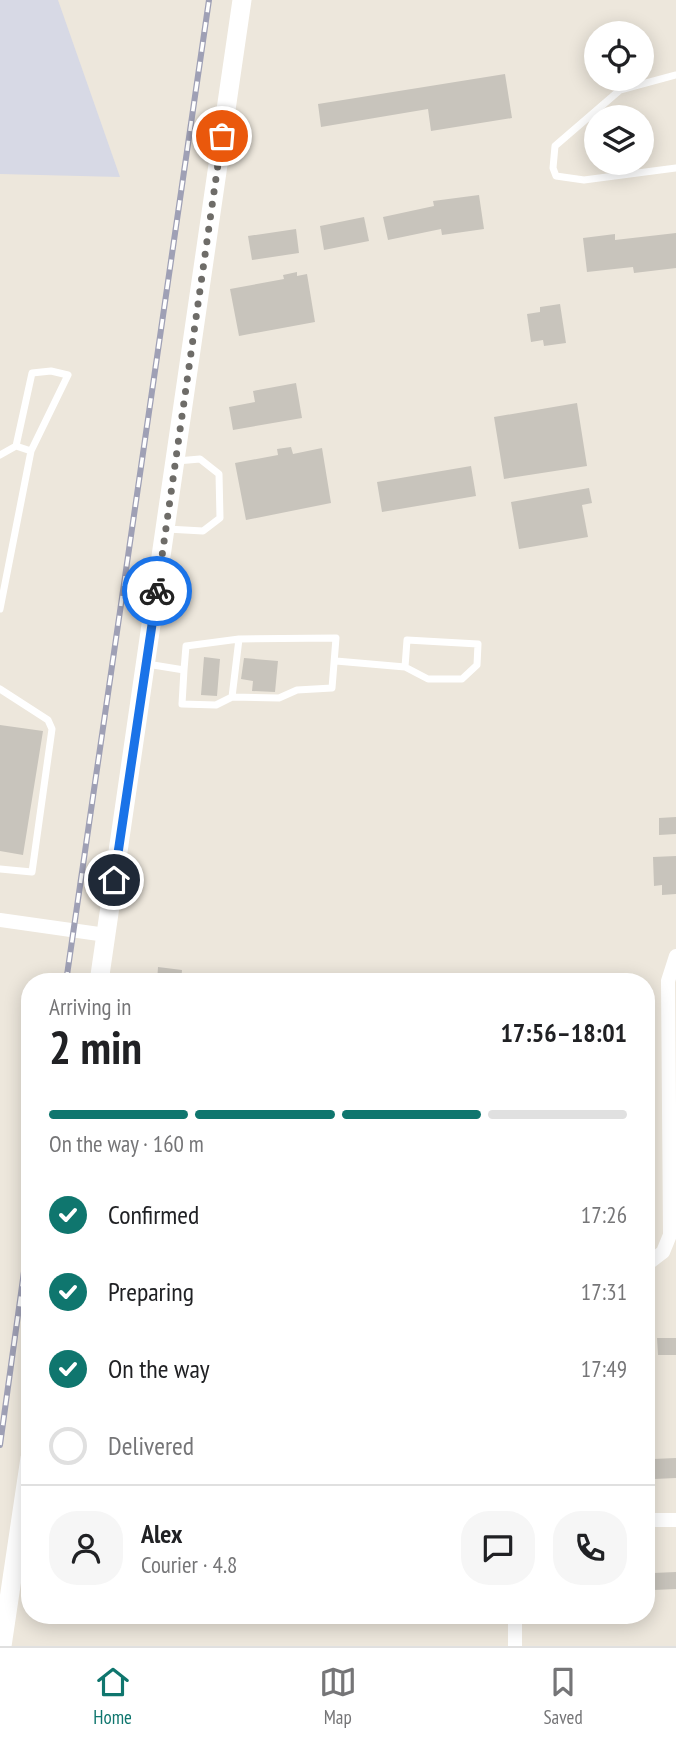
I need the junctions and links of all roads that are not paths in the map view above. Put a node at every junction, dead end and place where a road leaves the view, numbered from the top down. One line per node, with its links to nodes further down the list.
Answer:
1 (242, 0): 7 (street)
2 (676, 75): 3 (lane)
3 (676, 168)
4 (16, 446): 5 (lane); 5 (lane); 6 (lane)
5 (31, 451): 9 (lane)
6 (0, 455)
7 (175, 461): 8 (street); 8 (lane)
8 (166, 529): 12 (street)
9 (0, 609)
10 (239, 639): 11 (lane); 14 (lane); 16 (lane)
11 (336, 661): 13 (lane); 16 (lane)
12 (146, 663): 14 (lane); 19 (street)
13 (405, 667): 13 (lane)
14 (184, 670): 16 (lane)
15 (0, 689): 17 (lane)
16 (232, 697)
17 (0, 869)
18 (0, 920): 19 (street)
19 (106, 935): 21 (street)
20 (676, 956): 22 (street)
21 (100, 973)
22 (655, 1258)
23 (655, 1520): 24 (street)
24 (676, 1520)
25 (21, 1544): 27 (street)
26 (515, 1624): 28 (street)
27 (2, 1646)
28 (515, 1646)

